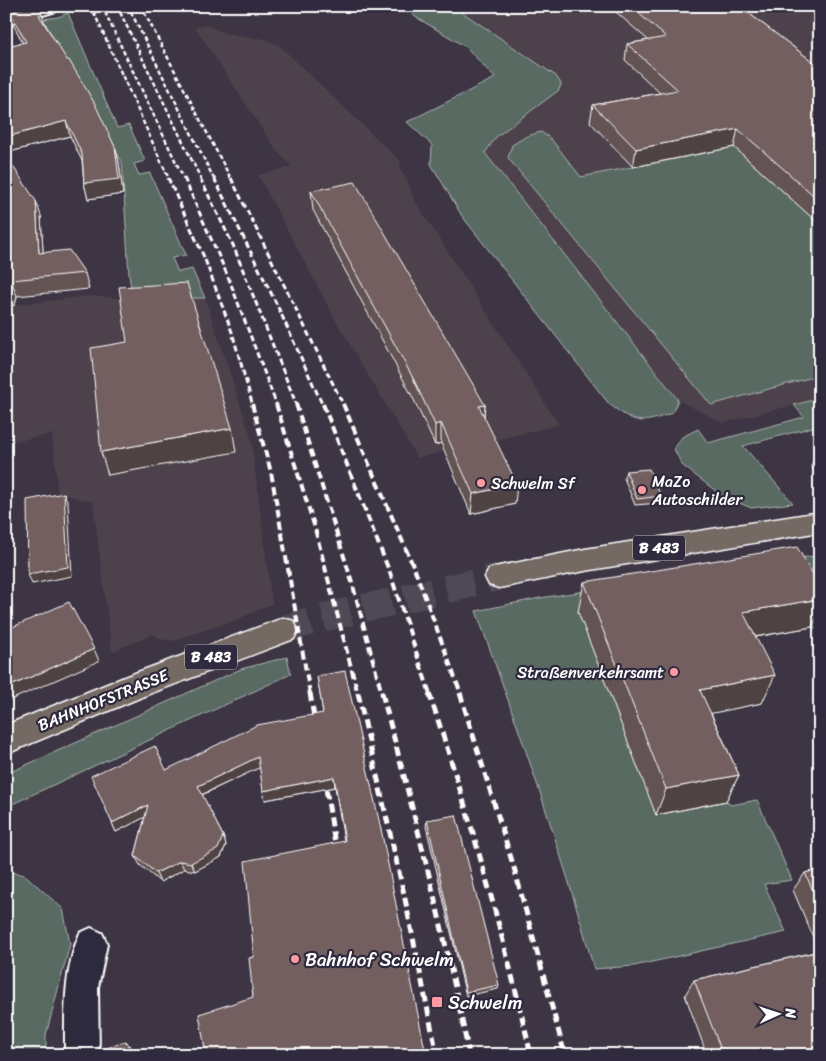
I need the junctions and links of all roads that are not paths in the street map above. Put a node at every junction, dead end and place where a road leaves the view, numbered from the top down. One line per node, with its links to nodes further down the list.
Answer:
1 (51, 8): 2 (street)
2 (6, 22)
3 (820, 522): 4 (main road, B 483)
4 (498, 577)
5 (284, 630): 6 (main road, BAHNHOFSTRASSE / B 483)
6 (6, 740)
7 (91, 944): 8 (street)
8 (82, 1055)

